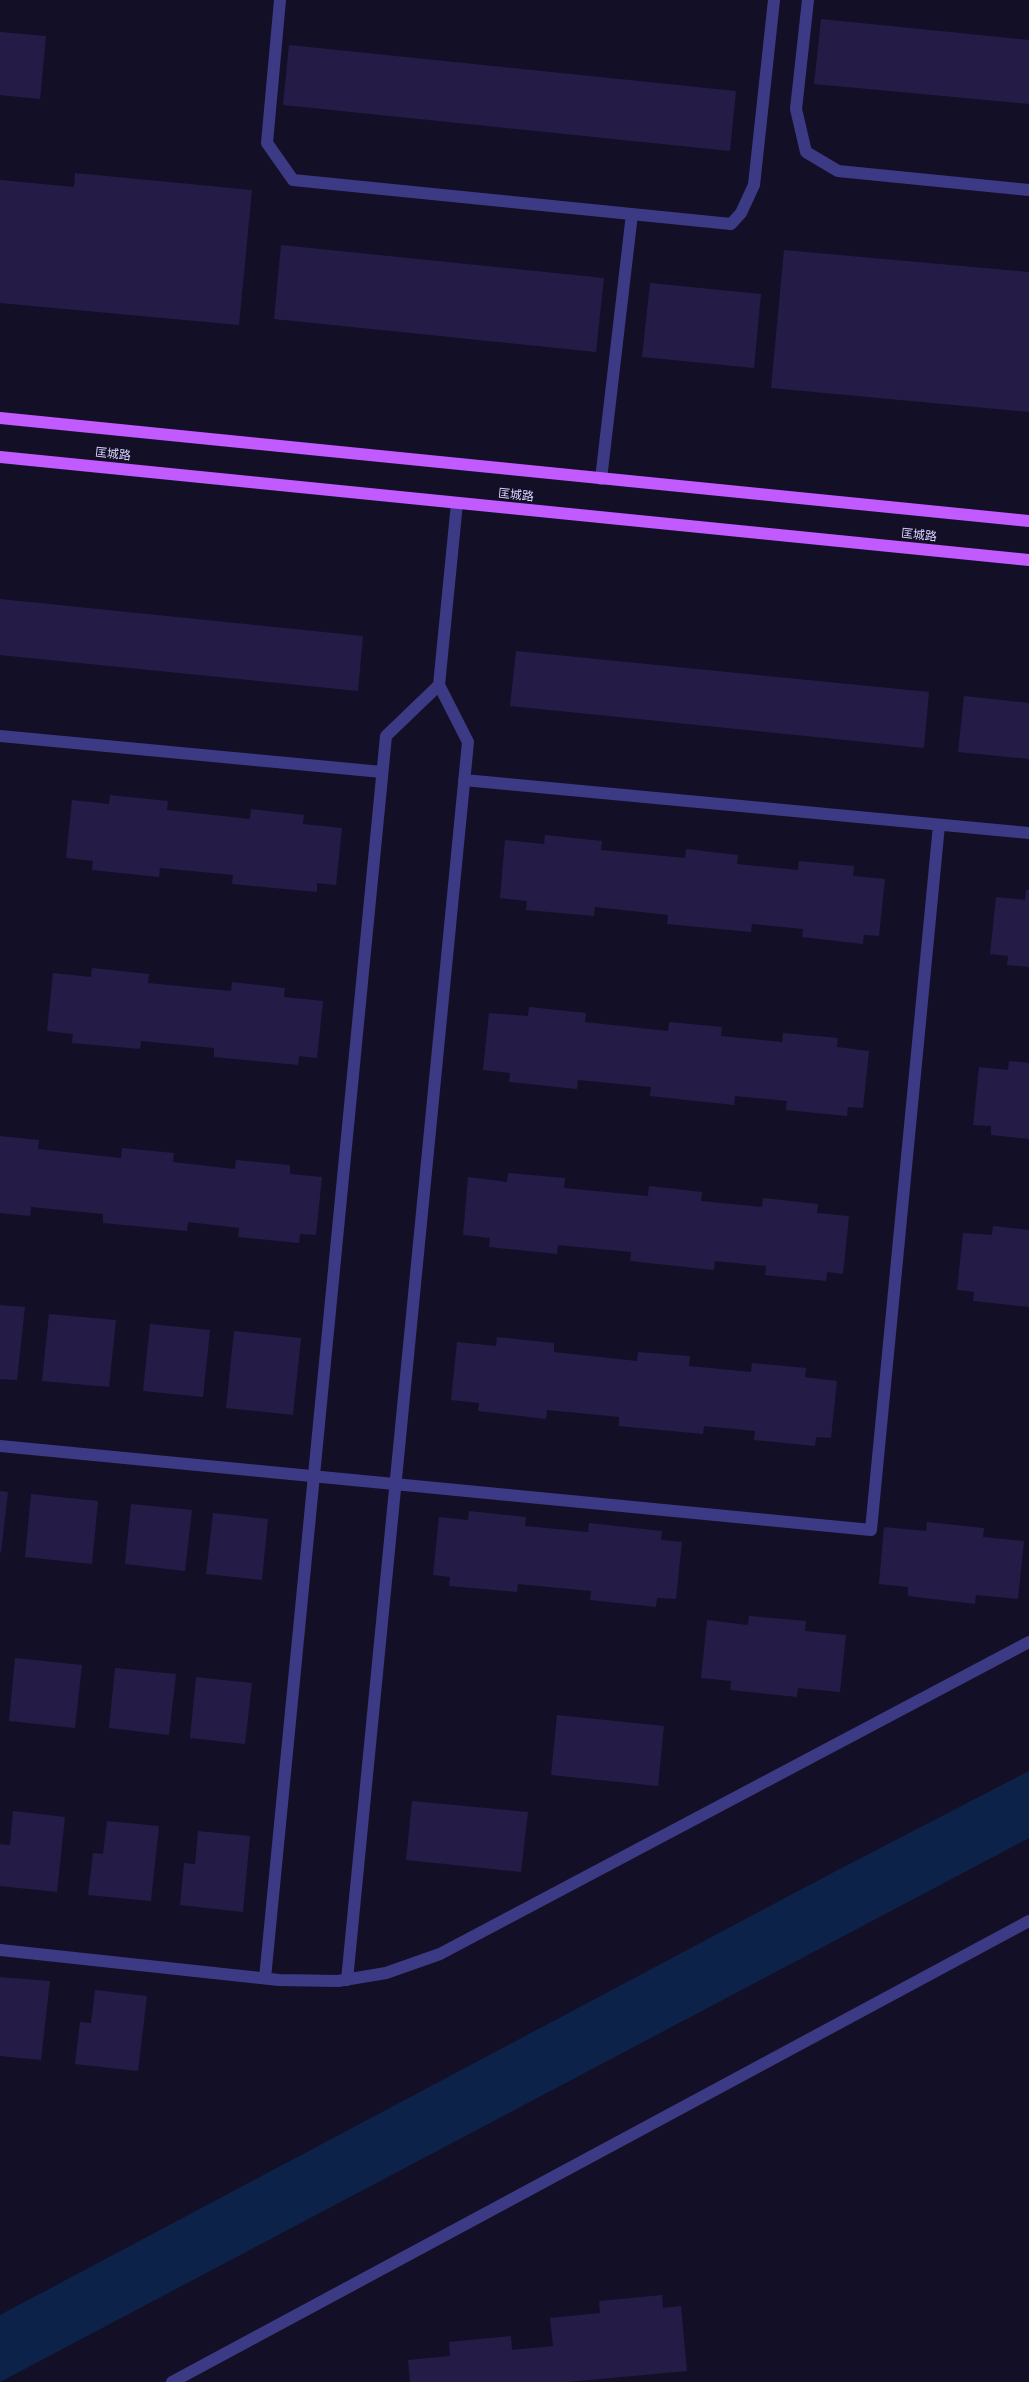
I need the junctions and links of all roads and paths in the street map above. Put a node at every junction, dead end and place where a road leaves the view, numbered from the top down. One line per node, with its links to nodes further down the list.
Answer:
1 (280, 0): 5 (street)
2 (774, 0): 5 (street)
3 (808, 0): 4 (street)
4 (1029, 190)
5 (632, 214): 8 (street)
6 (0, 418): 8 (main road, 匡城路)
7 (0, 457): 9 (main road, 匡城路)
8 (601, 479): 10 (main road, 匡城路)
9 (457, 503): 11 (main road, 匡城路); 12 (street)
10 (1029, 521)
11 (1029, 560)
12 (439, 685): 14 (street); 15 (street)
13 (0, 736): 14 (street)
14 (382, 772): 19 (street)
15 (464, 780): 16 (street); 20 (street)
16 (939, 825): 17 (street); 20 (street)
17 (1029, 833)
18 (0, 1446): 19 (street)
19 (314, 1476): 20 (street); 24 (street)
20 (395, 1484): 25 (street)
21 (1029, 1642): 25 (street)
22 (1029, 1921): 26 (street)
23 (0, 1950): 24 (street)
24 (265, 1978): 25 (street)
25 (347, 1980)
26 (172, 2382)

